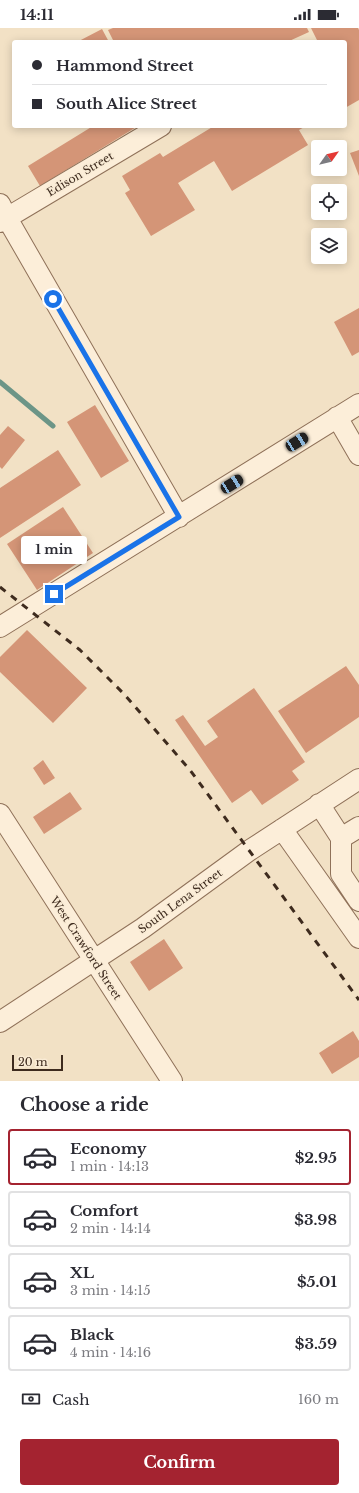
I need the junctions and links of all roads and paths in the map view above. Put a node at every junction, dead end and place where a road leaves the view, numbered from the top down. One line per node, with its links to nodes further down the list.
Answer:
1 (157, 128): 2 (street, Edison Street)
2 (2, 215): 6 (street)
3 (359, 404): 4 (street)
4 (337, 417): 5 (street); 6 (street)
5 (359, 455)
6 (179, 517): 7 (street)
7 (0, 627)
8 (359, 779): 9 (street, South Lena Street)
9 (319, 804): 12 (street, South Lena Street); 13 (street)
10 (0, 814): 16 (street, West Crawford Street)
11 (359, 827): 13 (street)
12 (282, 829): 15 (street); 16 (street, South Lena Street)
13 (341, 838): 14 (street)
14 (359, 901)
15 (358, 936)
16 (94, 960): 17 (street, South Lena Street); 18 (street, West Crawford Street)
17 (0, 1022)
18 (172, 1081)

